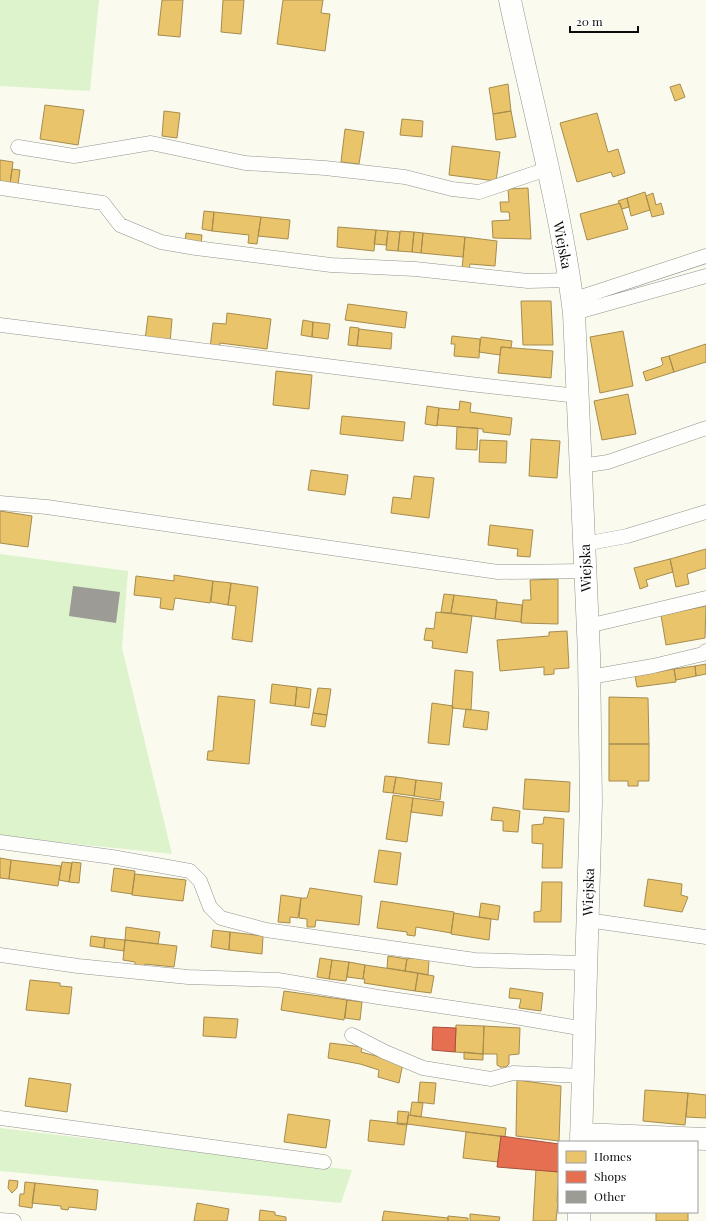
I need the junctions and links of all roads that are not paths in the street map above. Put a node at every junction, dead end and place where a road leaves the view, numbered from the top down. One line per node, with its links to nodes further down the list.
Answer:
1 (510, 0): 3 (street, Wiejska)
2 (18, 147): 3 (lane)
3 (547, 169): 7 (street, Wiejska)
4 (0, 188): 7 (lane)
5 (706, 256): 7 (lane)
6 (706, 276): 7 (lane)
7 (572, 298): 9 (street, Wiejska)
8 (0, 325): 9 (lane)
9 (578, 396): 11 (street, Wiejska)
10 (706, 428): 11 (lane)
11 (581, 466): 14 (street, Wiejska)
12 (0, 503): 15 (lane)
13 (706, 512): 14 (lane)
14 (584, 544): 15 (street, Wiejska)
15 (585, 571): 17 (street, Wiejska)
16 (706, 598): 17 (lane)
17 (588, 626): 19 (street, Wiejska)
18 (706, 651): 19 (lane)
19 (590, 677): 21 (street, Wiejska)
20 (0, 842): 24 (lane)
21 (587, 920): 22 (lane); 24 (street, Wiejska)
22 (706, 937)
23 (0, 955): 25 (lane)
24 (586, 963): 25 (street, Wiejska)
25 (585, 1029): 27 (street, Wiejska)
26 (352, 1035): 27 (lane)
27 (583, 1076): 29 (street, Wiejska)
28 (0, 1118): 31 (lane)
29 (581, 1138): 30 (street)
30 (706, 1139)
31 (324, 1162)
32 (0, 1220): 33 (lane)
33 (14, 1221)

